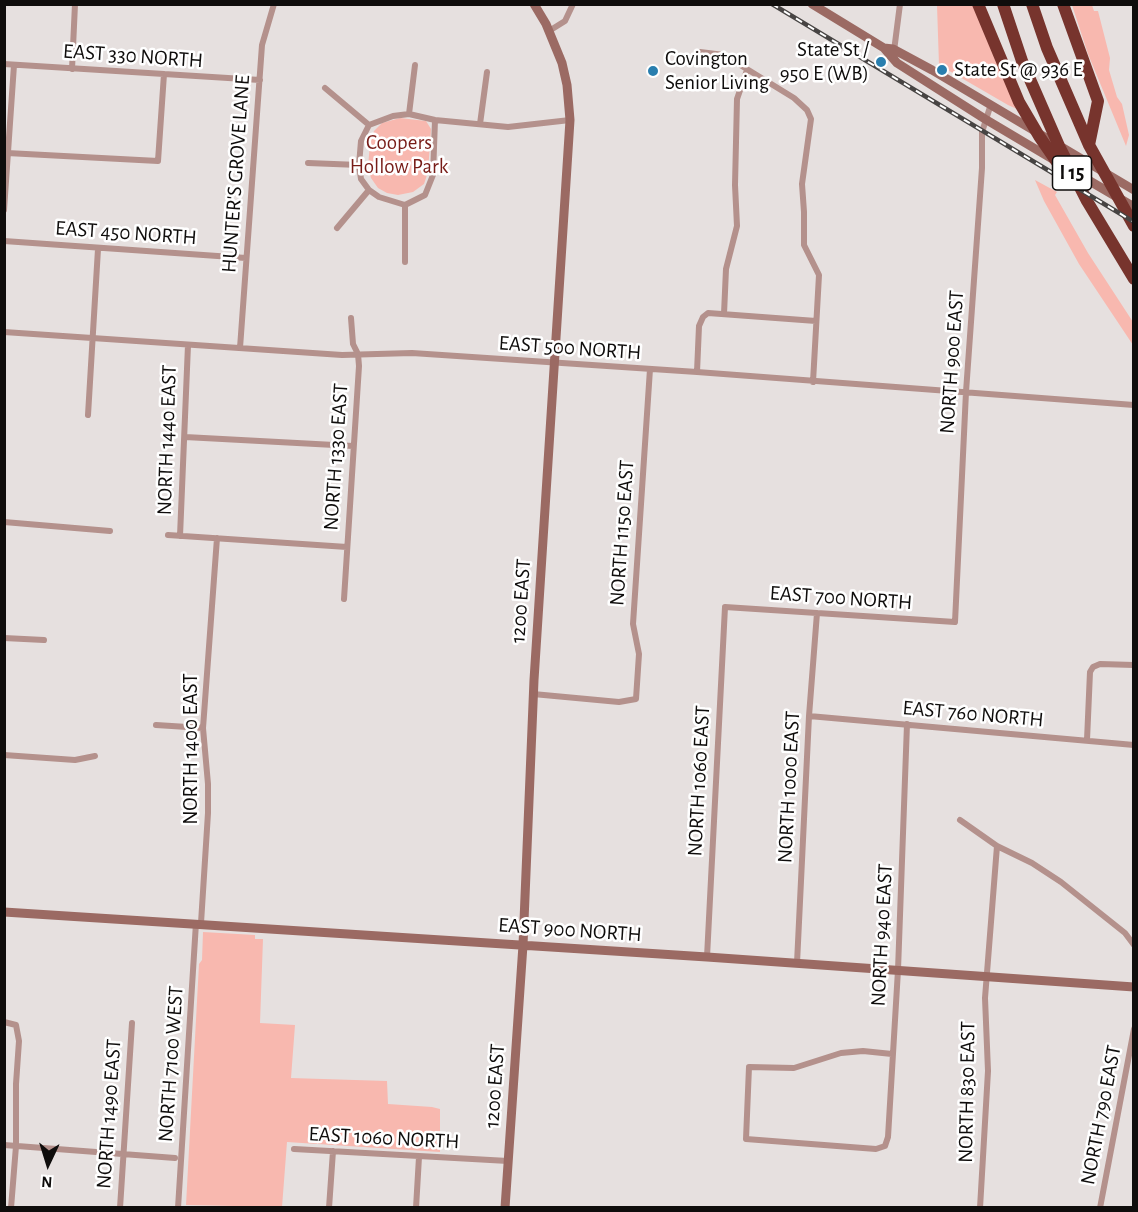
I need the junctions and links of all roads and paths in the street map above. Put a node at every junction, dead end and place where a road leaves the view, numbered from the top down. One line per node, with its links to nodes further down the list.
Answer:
1 (75, 4): 17 (street)
2 (274, 4): 21 (street, HUNTER'S GROVE LANE)
3 (534, 4): 11 (main road, 1200 EAST)
4 (573, 4): 11 (street)
5 (812, 4): 12 (main road)
6 (900, 4): 12 (street)
7 (978, 4): 36 (highway)
8 (1003, 4): 36 (highway, I 15)
9 (1032, 4): 30 (highway, I 15)
10 (1063, 4): 30 (highway)
11 (549, 31): 26 (main road, 1200 EAST)
12 (889, 48): 23 (main road); 27 (main road)
13 (700, 52): 18 (street)
14 (4, 64): 15 (street, EAST 330 NORTH)
15 (14, 65): 17 (street, EAST 330 NORTH); 31 (street)
16 (415, 65): 24 (street)
17 (72, 69): 20 (street, EAST 330 NORTH)
18 (747, 70): 47 (street); 49 (street)
19 (486, 72): 28 (street)
20 (164, 74): 21 (street, EAST 330 NORTH); 31 (street)
21 (260, 80): 44 (street, HUNTER'S GROVE LANE)
22 (325, 88): 29 (street)
23 (991, 104): 27 (street, NORTH 900 EAST); 35 (main road)
24 (409, 114): 25 (street); 29 (street)
25 (435, 120): 28 (street); 37 (street)
26 (570, 120): 28 (street); 55 (main road, 1200 EAST)
27 (987, 120): 38 (main road); 59 (street, NORTH 900 EAST)
28 (480, 124)
29 (369, 125): 33 (street)
30 (1089, 145): 40 (highway, I 15)
31 (7, 153): 39 (street)
32 (308, 163): 33 (street)
33 (359, 165): 34 (street)
34 (369, 190): 37 (street); 41 (street)
35 (1134, 190)
36 (1087, 201): 46 (highway, I 15)
37 (405, 206): 45 (street)
38 (1134, 207)
39 (4, 210)
40 (1134, 226)
41 (337, 228)
42 (4, 241): 43 (street, EAST 450 NORTH)
43 (98, 249): 44 (street, EAST 450 NORTH); 51 (street)
44 (246, 258): 53 (street, HUNTER'S GROVE LANE)
45 (405, 262)
46 (1134, 279)
47 (724, 314): 49 (street); 57 (street)
48 (351, 318): 54 (street, NORTH 1330 EAST)
49 (816, 321): 58 (street)
50 (4, 332): 51 (street, EAST 500 NORTH)
51 (93, 338): 52 (street, EAST 500 NORTH); 61 (street)
52 (188, 345): 53 (street, EAST 500 NORTH); 62 (street, NORTH 1440 EAST)
53 (240, 348): 54 (street, EAST 500 NORTH)
54 (358, 354): 55 (street, EAST 500 NORTH); 63 (street, NORTH 1330 EAST)
55 (555, 364): 56 (street, EAST 500 NORTH); 77 (main road, 1200 EAST)
56 (650, 369): 57 (street, EAST 500 NORTH); 77 (street, NORTH 1150 EAST)
57 (698, 372): 58 (street, EAST 500 NORTH)
58 (813, 382): 59 (street, EAST 500 NORTH)
59 (966, 392): 60 (street, EAST 500 NORTH); 73 (street, NORTH 900 EAST)
60 (1134, 405)
61 (88, 415)
62 (185, 437): 63 (street); 67 (street, NORTH 1440 EAST)
63 (353, 446): 69 (street, NORTH 1330 EAST)
64 (4, 522): 65 (street)
65 (110, 531)
66 (168, 535): 67 (street)
67 (180, 536): 68 (street)
68 (217, 538): 69 (street); 81 (street, NORTH 1400 EAST)
69 (347, 547): 70 (street, NORTH 1330 EAST)
70 (344, 598)
71 (724, 607): 72 (street, EAST 700 NORTH); 92 (street, NORTH 1060 EAST)
72 (817, 613): 73 (street, EAST 700 NORTH); 78 (street, NORTH 1000 EAST)
73 (955, 622)
74 (4, 638): 75 (street)
75 (44, 640)
76 (1134, 665): 82 (street)
77 (533, 694): 90 (main road, 1200 EAST)
78 (809, 716): 79 (street, EAST 760 NORTH); 93 (street, NORTH 1000 EAST)
79 (906, 724): 82 (street, EAST 760 NORTH); 94 (street, NORTH 940 EAST)
80 (156, 725): 81 (street)
81 (203, 729): 89 (street, NORTH 1400 EAST)
82 (1087, 740): 83 (street, EAST 760 NORTH)
83 (1134, 745)
84 (4, 755): 85 (street)
85 (95, 756)
86 (960, 820): 87 (street)
87 (997, 846): 91 (street); 95 (street, NORTH 830 EAST)
88 (4, 912): 89 (main road, EAST 900 NORTH)
89 (199, 923): 90 (main road, EAST 900 NORTH); 111 (street, NORTH 7100 WEST)
90 (524, 945): 92 (main road, EAST 900 NORTH); 108 (main road, 1200 EAST)
91 (1134, 945)
92 (707, 957): 93 (main road, EAST 900 NORTH)
93 (797, 963): 94 (main road, EAST 900 NORTH)
94 (898, 970): 95 (main road, EAST 900 NORTH); 100 (street, NORTH 940 EAST)
95 (987, 977): 96 (main road, EAST 900 NORTH); 115 (street, NORTH 830 EAST)
96 (1134, 987)
97 (4, 1022): 102 (street)
98 (132, 1023): 105 (street, NORTH 1490 EAST)
99 (1134, 1029): 116 (street, NORTH 790 EAST)
100 (892, 1054): 100 (street, NORTH 940 EAST)
101 (4, 1145): 102 (street)
102 (16, 1146): 105 (street); 109 (street)
103 (294, 1149): 104 (street, EAST 1060 NORTH)
104 (333, 1151): 106 (street, EAST 1060 NORTH); 112 (street)
105 (123, 1154): 107 (street); 110 (street, NORTH 1490 EAST)
106 (419, 1157): 108 (street, EAST 1060 NORTH); 113 (street)
107 (175, 1158)
108 (508, 1161): 114 (main road, 1200 EAST)
109 (11, 1208)
110 (120, 1208)
111 (178, 1208)
112 (329, 1208)
113 (416, 1208)
114 (505, 1208)
115 (980, 1208)
116 (1100, 1208)

